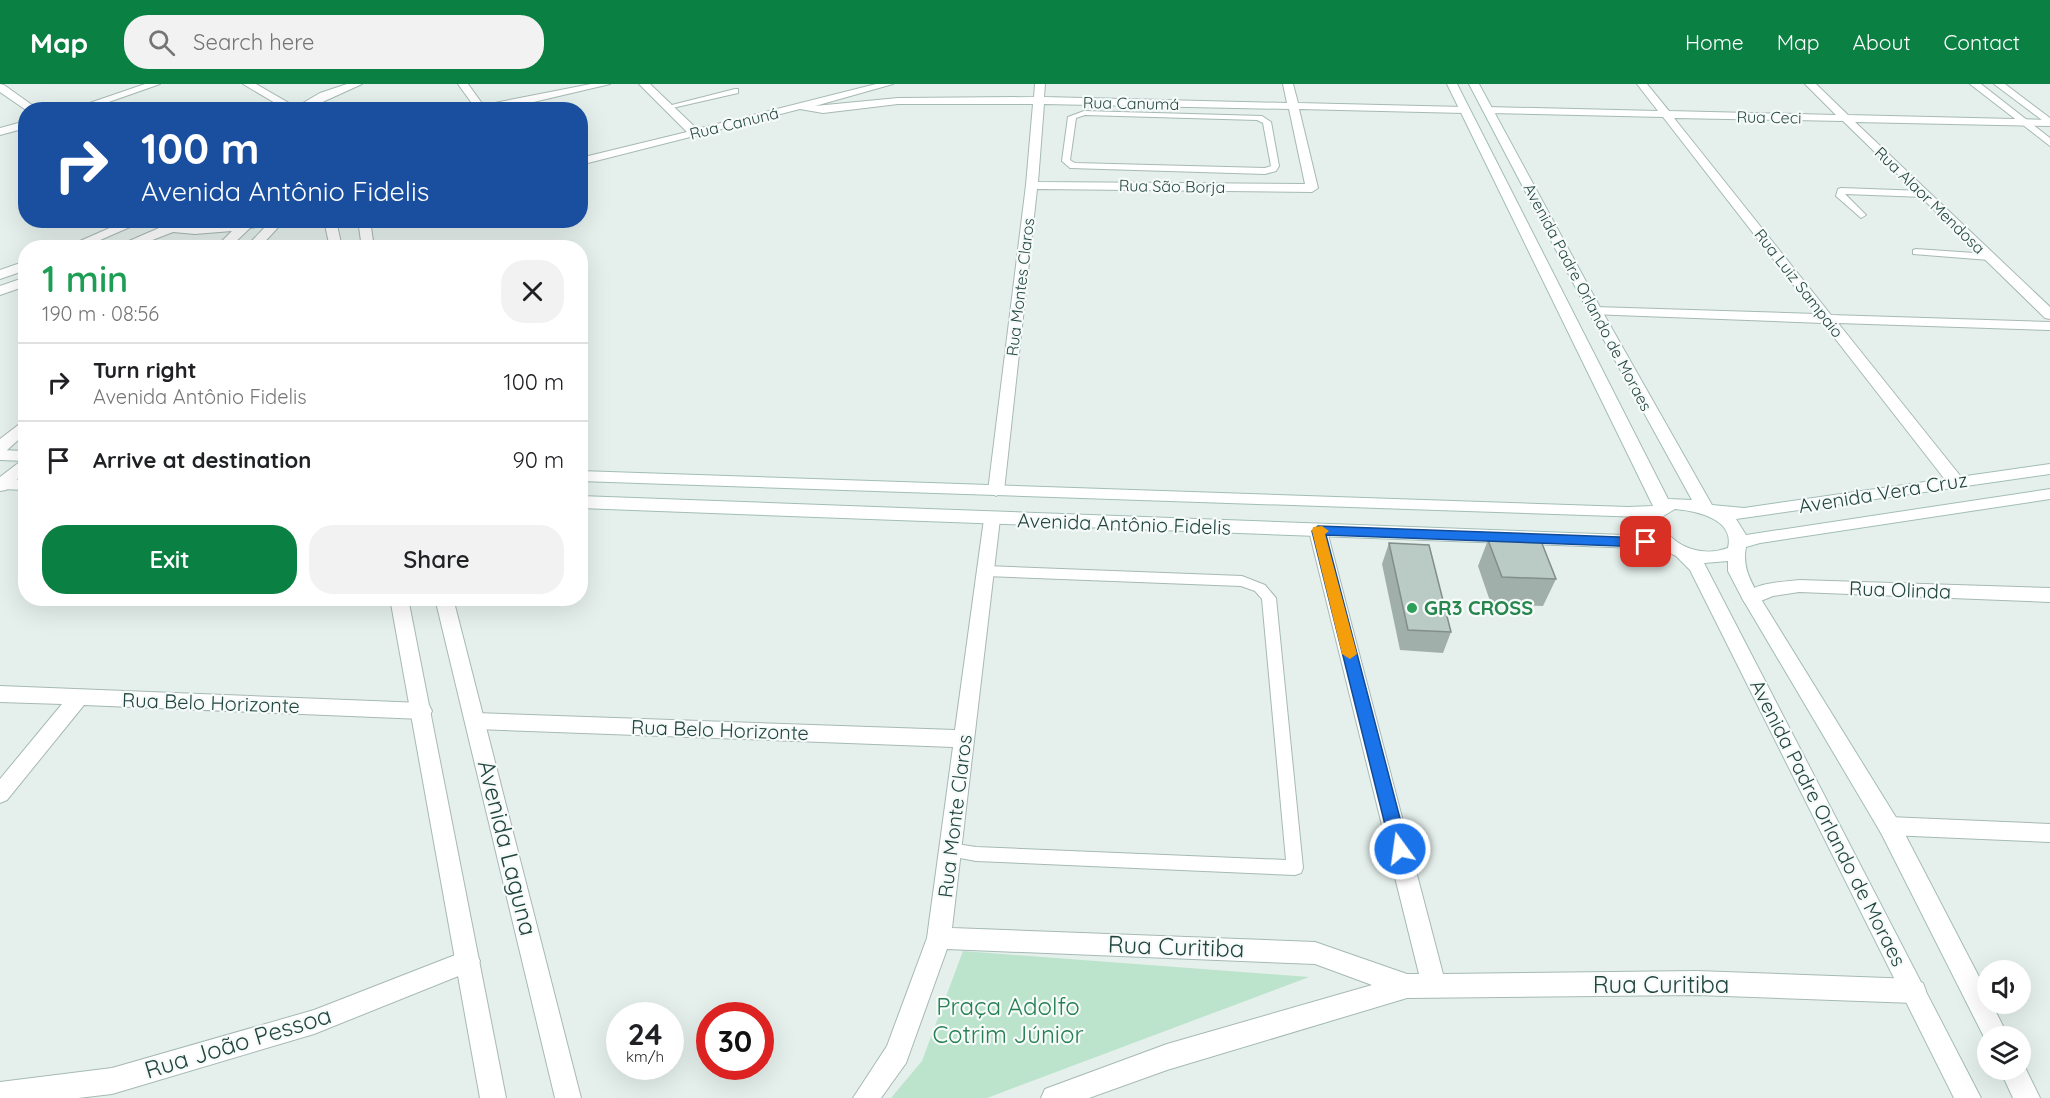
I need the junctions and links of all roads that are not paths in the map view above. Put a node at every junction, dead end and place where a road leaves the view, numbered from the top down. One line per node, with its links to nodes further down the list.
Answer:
1 (154, 84): 20 (street)
2 (248, 84): 21 (street)
3 (357, 84): 22 (street)
4 (463, 84): 23 (street)
5 (605, 84): 24 (street)
6 (644, 84): 27 (street)
7 (888, 84): 26 (street, Rua Canuná)
8 (1040, 84): 18 (street, Rua Montes Claros)
9 (1288, 84): 28 (street)
10 (1452, 84): 29 (street, Avenida Padre Orlando de Moraes)
11 (1474, 84): 30 (street, Avenida Padre Orlando de Moraes)
12 (1642, 84): 31 (street, Rua Luiz Sampaio)
13 (1810, 84): 33 (street, Rua Alaor Mendosa)
14 (1975, 84): 34 (street)
15 (1999, 84): 35 (street)
16 (0, 87): 19 (street)
17 (735, 91): 27 (lane)
18 (1041, 100): 25 (street, Rua Canumá); 26 (street, Rua Canumá); 42 (street, Rua Montes Claros)
19 (22, 102)
20 (99, 102)
21 (281, 102)
22 (310, 102)
23 (476, 102)
24 (522, 102)
25 (1170, 104): 28 (street, Rua Canumá); 32 (lane)
26 (799, 106): 38 (street, Rua Canuná)
27 (668, 107): 38 (street)
28 (1294, 107): 29 (street, Rua Canumá); 43 (street, Rua São Borja)
29 (1464, 110): 78 (street, Avenida Padre Orlando de Moraes)
30 (1488, 110): 31 (street, Rua Ceci); 61 (street, Avenida Padre Orlando de Moraes)
31 (1665, 114): 33 (street, Rua Ceci); 63 (street, Rua Luiz Sampaio)
32 (1172, 116): 41 (lane); 41 (lane)
33 (1846, 119): 34 (street, Rua Ceci); 44 (street, Rua Alaor Mendosa)
34 (2025, 123): 35 (street, Rua Ceci); 39 (street)
35 (2050, 123)
36 (18, 126): 37 (street)
37 (0, 132)
38 (695, 133): 40 (street, Rua Canuná)
39 (2050, 143)
40 (588, 160)
41 (1245, 171): 43 (lane)
42 (1032, 185): 43 (street, Rua São Borja); 75 (street, Rua Montes Claros)
43 (1249, 188)
44 (1924, 194): 45 (lane); 56 (street, Rua Alaor Mendosa)
45 (1861, 215)
46 (119, 228): 51 (street)
47 (171, 228): 48 (street); 52 (street)
48 (214, 228)
49 (243, 228): 53 (street)
50 (270, 228): 54 (street)
51 (91, 239)
52 (140, 240)
53 (229, 240)
54 (259, 240)
55 (1916, 252): 56 (lane)
56 (1989, 257): 62 (street, Rua Alaor Mendosa)
57 (18, 268): 58 (street)
58 (0, 275)
59 (18, 284): 60 (street)
60 (0, 291)
61 (1595, 311): 63 (street); 79 (street, Avenida Padre Orlando de Moraes)
62 (2050, 315)
63 (1827, 319): 64 (street); 72 (street, Rua Luiz Sampaio)
64 (2050, 326)
65 (18, 431): 66 (street)
66 (0, 447)
67 (0, 454): 68 (street)
68 (18, 455)
69 (18, 469): 73 (street)
70 (2050, 469): 72 (street, Avenida Vera Cruz)
71 (588, 476): 75 (street, Avenida Antônio Fidelis)
72 (1956, 482): 79 (street, Avenida Vera Cruz)
73 (1, 485): 74 (street)
74 (18, 485)
75 (996, 491): 78 (street, Avenida Antônio Fidelis)
76 (2050, 494): 83 (street, Avenida Vera Cruz)
77 (588, 502): 80 (street, Avenida Antônio Fidelis)
78 (1659, 509): 79 (street, Avenida Vera Cruz); 82 (street, Avenida Padre Orlando de Moraes)
79 (1710, 510): 83 (street, Avenida Padre Orlando de Moraes)
80 (992, 519): 81 (street, Avenida Antônio Fidelis); 84 (street, Rua Monte Claros)
81 (1318, 531): 82 (street, Avenida Antônio Fidelis); 101 (street)
82 (1675, 548): 83 (street, Avenida Vera Cruz); 102 (street, Avenida Padre Orlando de Moraes)
83 (1738, 548): 86 (street, Avenida Padre Orlando de Moraes)
84 (986, 572): 93 (street, Rua Monte Claros); 97 (lane)
85 (2050, 596): 86 (street, Rua Olinda)
86 (1751, 598): 95 (street, Avenida Padre Orlando de Moraes)
87 (401, 606): 91 (street)
88 (446, 606): 92 (street, Avenida Laguna)
89 (0, 694): 90 (street, Rua Belo Horizonte)
90 (79, 697): 91 (street, Rua Belo Horizonte); 94 (street)
91 (422, 711): 99 (street)
92 (476, 721): 93 (street, Rua Belo Horizonte); 107 (street, Avenida Laguna)
93 (964, 739): 97 (street, Rua Monte Claros)
94 (0, 795)
95 (1889, 826): 96 (street); 103 (street, Avenida Padre Orlando de Moraes)
96 (2050, 833)
97 (950, 849): 98 (street, Rua Monte Claros)
98 (939, 938): 100 (street, Rua Curitiba); 108 (street, Rua Monte Claros)
99 (468, 961): 105 (street, Rua João Pessoa); 106 (street)
100 (1407, 986): 101 (street, Rua Curitiba); 109 (street, Rua Curitiba)
101 (1434, 986): 102 (street, Rua Curitiba)
102 (1914, 992): 110 (street, Avenida Padre Orlando de Moraes)
103 (1991, 1026)
104 (2018, 1080): 111 (street)
105 (0, 1095)
106 (493, 1098)
107 (568, 1098)
108 (866, 1098)
109 (1054, 1098)
110 (1968, 1098)
111 (2027, 1098)

